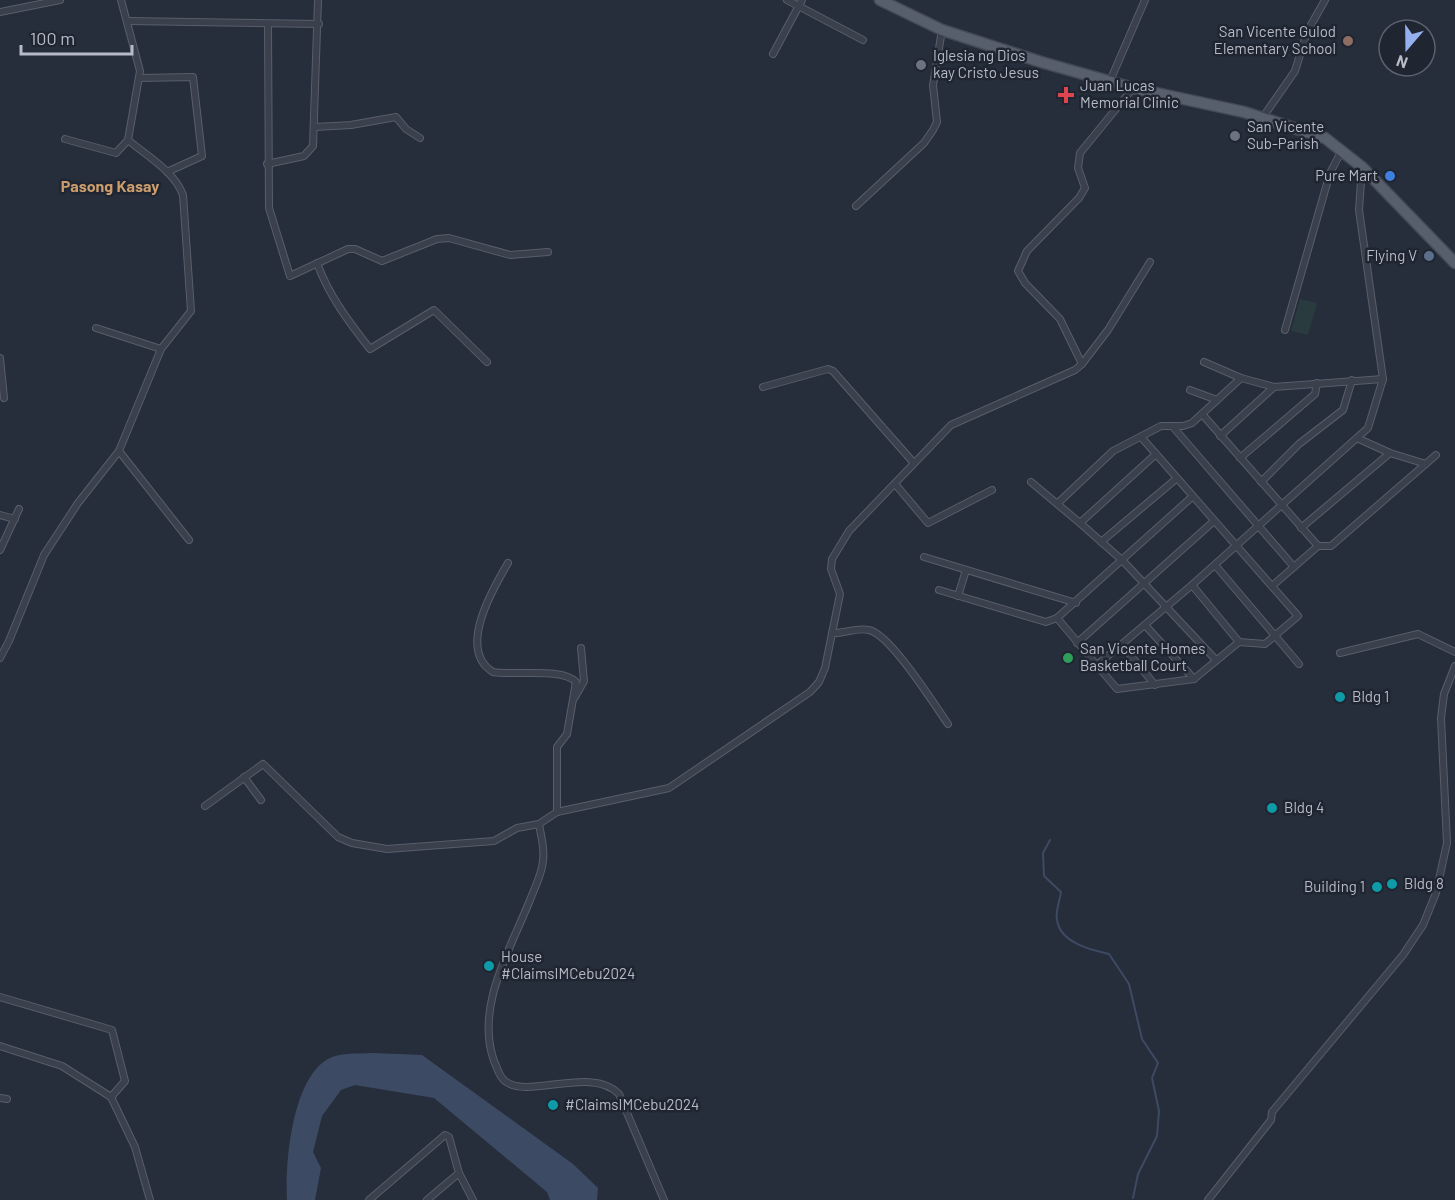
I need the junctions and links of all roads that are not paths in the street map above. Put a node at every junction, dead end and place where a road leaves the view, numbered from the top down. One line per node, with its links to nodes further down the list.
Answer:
1 (60, 0): 9 (street)
2 (122, 0): 10 (street)
3 (318, 0): 11 (street)
4 (787, 0): 8 (street)
5 (880, 0): 13 (main road)
6 (1145, 0): 17 (street)
7 (1325, 0): 19 (street)
8 (800, 2): 14 (street); 15 (street)
9 (0, 12)
10 (128, 21): 12 (street); 16 (street)
11 (319, 24): 12 (street); 20 (street)
12 (268, 25): 25 (street)
13 (942, 30): 17 (main road); 28 (street)
14 (862, 40)
15 (773, 54)
16 (139, 78): 23 (street); 27 (street)
17 (1110, 81): 18 (main road)
18 (1133, 88): 19 (main road); 39 (street)
19 (1263, 117): 24 (main road)
20 (315, 127): 21 (street); 25 (street)
21 (420, 138)
22 (65, 139): 23 (street)
23 (128, 140): 27 (street)
24 (1342, 150): 26 (main road); 34 (street)
25 (267, 164): 31 (street)
26 (1362, 167): 32 (main road); 42 (street)
27 (167, 172): 35 (street)
28 (856, 206)
29 (548, 252): 31 (street)
30 (1150, 262): 39 (street)
31 (317, 263): 37 (street)
32 (1455, 263)
33 (96, 328): 35 (street)
34 (1285, 330)
35 (161, 349): 55 (street)
36 (0, 358): 44 (street)
37 (487, 362)
38 (1204, 362): 40 (street)
39 (1082, 364): 60 (street)
40 (1241, 378): 46 (street); 49 (street)
41 (1352, 380): 42 (street); 43 (street); 64 (street)
42 (1383, 380): 54 (street)
43 (1317, 383): 46 (street); 59 (street)
44 (2, 387): 48 (street)
45 (763, 387): 60 (street)
46 (1274, 387): 52 (street)
47 (1190, 390): 49 (street)
48 (4, 398)
49 (1217, 400): 50 (street)
50 (1202, 414): 51 (street); 52 (street)
51 (1173, 427): 53 (street); 75 (street)
52 (1220, 436): 59 (street)
53 (1142, 438): 57 (street); 68 (street)
54 (1359, 438): 56 (street); 69 (street)
55 (119, 452): 77 (street); 105 (street)
56 (1390, 453): 61 (street); 76 (street)
57 (1156, 454): 62 (street); 74 (street)
58 (1436, 455): 61 (street)
59 (1240, 458): 64 (street)
60 (913, 462): 65 (street)
61 (1426, 464): 81 (street)
62 (1176, 479): 67 (street); 78 (street)
63 (1031, 482): 68 (street)
64 (1261, 482): 69 (street)
65 (896, 485): 66 (street); 97 (street)
66 (992, 490)
67 (1193, 496): 73 (street); 83 (street)
68 (1058, 503): 74 (street)
69 (1282, 505): 75 (street); 76 (street)
70 (19, 509): 72 (street)
71 (0, 515): 72 (street)
72 (15, 519): 80 (street)
73 (1214, 521): 79 (street); 88 (street)
74 (1080, 523): 78 (street)
75 (1260, 524): 79 (street); 86 (street)
76 (1301, 528): 81 (street)
77 (189, 540)
78 (1101, 542): 83 (street)
79 (1238, 545): 85 (street); 90 (street)
80 (1, 546)
81 (1318, 546): 86 (street)
82 (924, 557): 87 (street)
83 (1122, 561): 88 (street); 93 (street)
84 (508, 563): 112 (street)
85 (1215, 565): 89 (street); 98 (street)
86 (1294, 567): 90 (street)
87 (966, 570): 92 (street); 93 (street)
88 (1145, 584): 94 (street); 100 (street)
89 (1192, 585): 94 (street); 99 (street)
90 (1272, 586): 98 (street)
91 (939, 590): 92 (street)
92 (958, 596): 95 (street)
93 (1076, 603): 95 (street)
94 (1167, 606): 96 (street); 106 (street)
95 (1057, 618): 100 (street)
96 (1145, 625): 101 (street); 110 (street)
97 (832, 633): 113 (street); 117 (street)
98 (1274, 636): 99 (street); 107 (street)
99 (1239, 642): 106 (street)
100 (1077, 643): 108 (street)
101 (1122, 645): 108 (street); 111 (street)
102 (581, 648): 112 (street)
103 (1455, 652): 104 (street)
104 (1340, 653)
105 (0, 658)
106 (1216, 660): 110 (street)
107 (1299, 664)
108 (1097, 665): 111 (street)
109 (1455, 666): 128 (street)
110 (1194, 680): 111 (street)
111 (1155, 685)
112 (575, 698): 117 (street)
113 (948, 724)
114 (244, 777): 115 (street); 116 (street); 118 (street)
115 (261, 800)
116 (205, 806)
117 (557, 812): 118 (street)
118 (538, 825): 127 (street)
119 (0, 997): 121 (street)
120 (0, 1046): 121 (street)
121 (111, 1097): 123 (street)
122 (459, 1173): 124 (street); 125 (street); 126 (street)
123 (150, 1200)
124 (369, 1200)
125 (427, 1200)
126 (473, 1200)
127 (664, 1200)
128 (1208, 1200)

